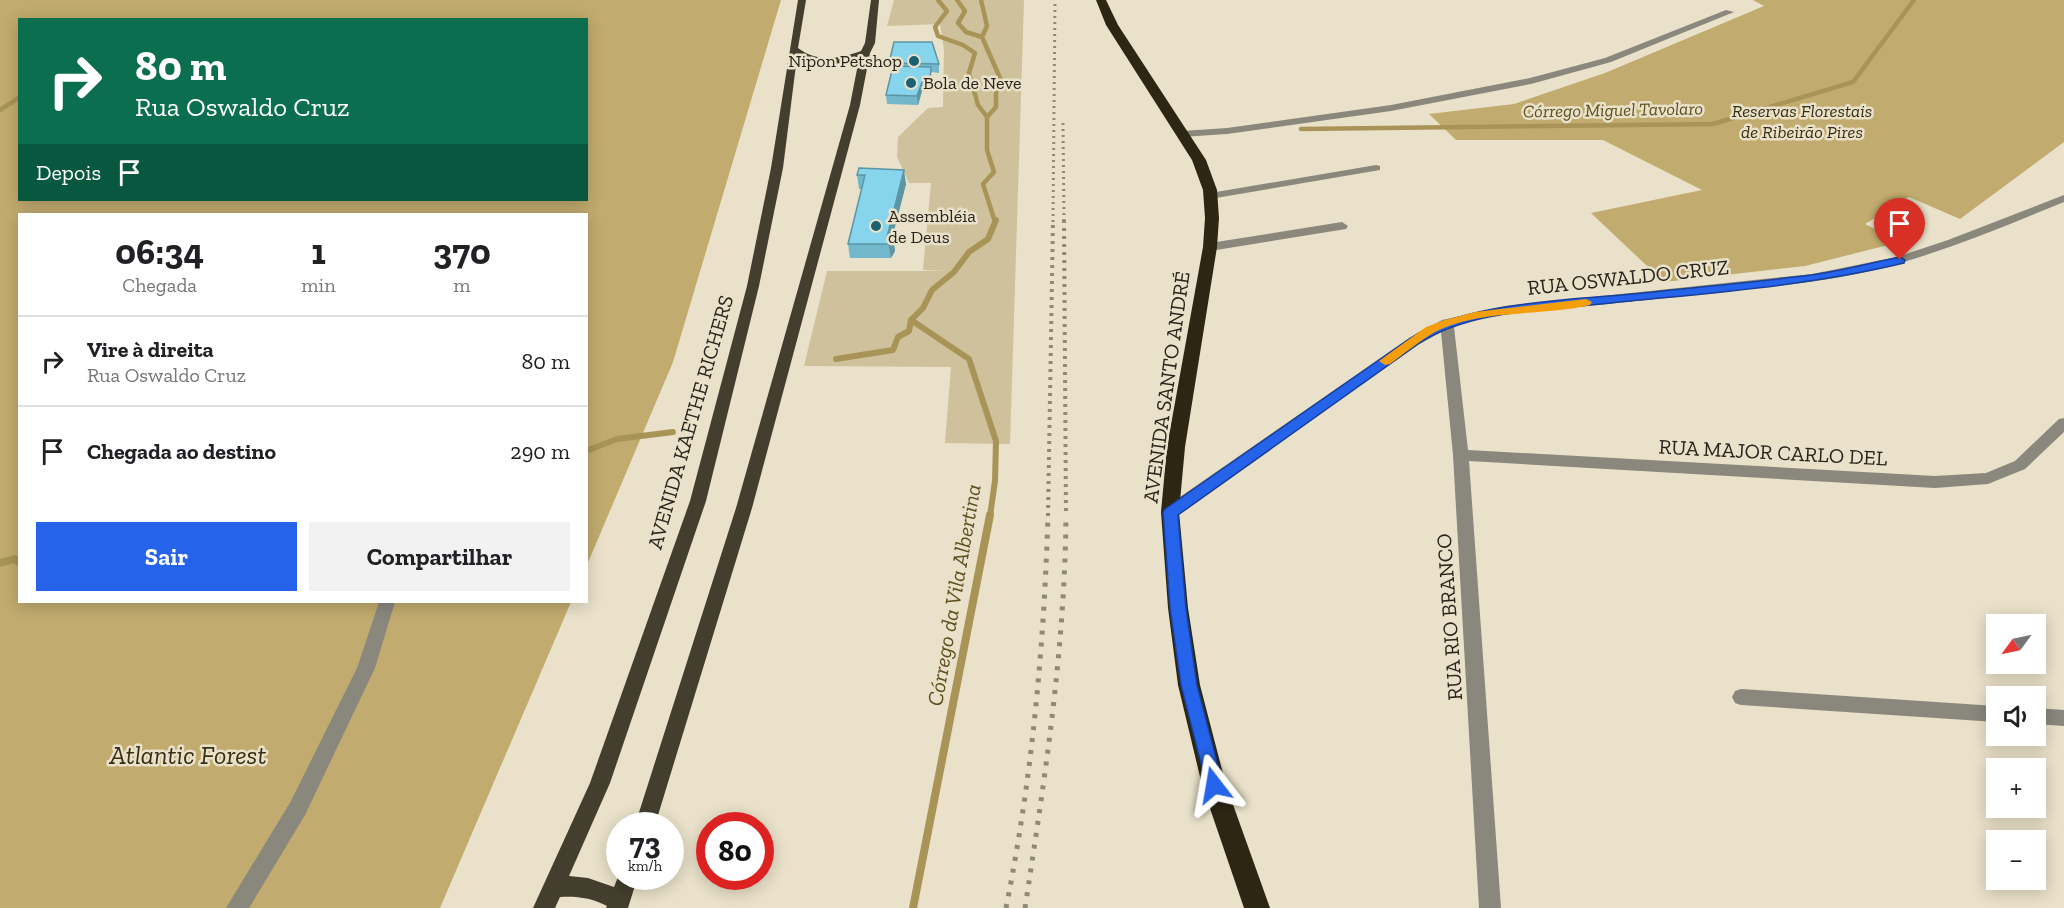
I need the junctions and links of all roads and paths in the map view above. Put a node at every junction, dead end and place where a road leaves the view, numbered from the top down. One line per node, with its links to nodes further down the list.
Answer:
1 (802, 0): 7 (main road, AVENIDA KAETHE RICHERS)
2 (874, 0): 6 (main road)
3 (881, 0): 6 (main road)
4 (1101, 0): 9 (highway, AVENIDA SANTO ANDRÉ)
5 (1729, 12): 9 (street)
6 (872, 27): 8 (main road)
7 (793, 49): 8 (main road); 25 (main road, AVENIDA KAETHE RICHERS)
8 (865, 53): 24 (main road)
9 (1182, 134): 11 (highway, AVENIDA SANTO ANDRÉ)
10 (1376, 168): 11 (street)
11 (1210, 196): 14 (highway, AVENIDA SANTO ANDRÉ)
12 (2064, 198): 15 (street, RUA OSWALDO CRUZ)
13 (1342, 226): 14 (street)
14 (1210, 247): 18 (highway, AVENIDA SANTO ANDRÉ)
15 (1447, 323): 17 (street, RUA RIO BRANCO); 18 (street, RUA OSWALDO CRUZ)
16 (2064, 423): 17 (street, RUA MAJOR CARLO DEL)
17 (1461, 455): 30 (street, RUA RIO BRANCO)
18 (1170, 512): 29 (highway, AVENIDA SANTO ANDRÉ)
19 (387, 603): 27 (street)
20 (1741, 697): 21 (street)
21 (1986, 713)
22 (2046, 717): 23 (street)
23 (2064, 718)
24 (649, 812)
25 (553, 887): 26 (main road); 28 (main road, AVENIDA KAETHE RICHERS)
26 (618, 904)
27 (237, 908)
28 (544, 908)
29 (1257, 908)
30 (1490, 908)

